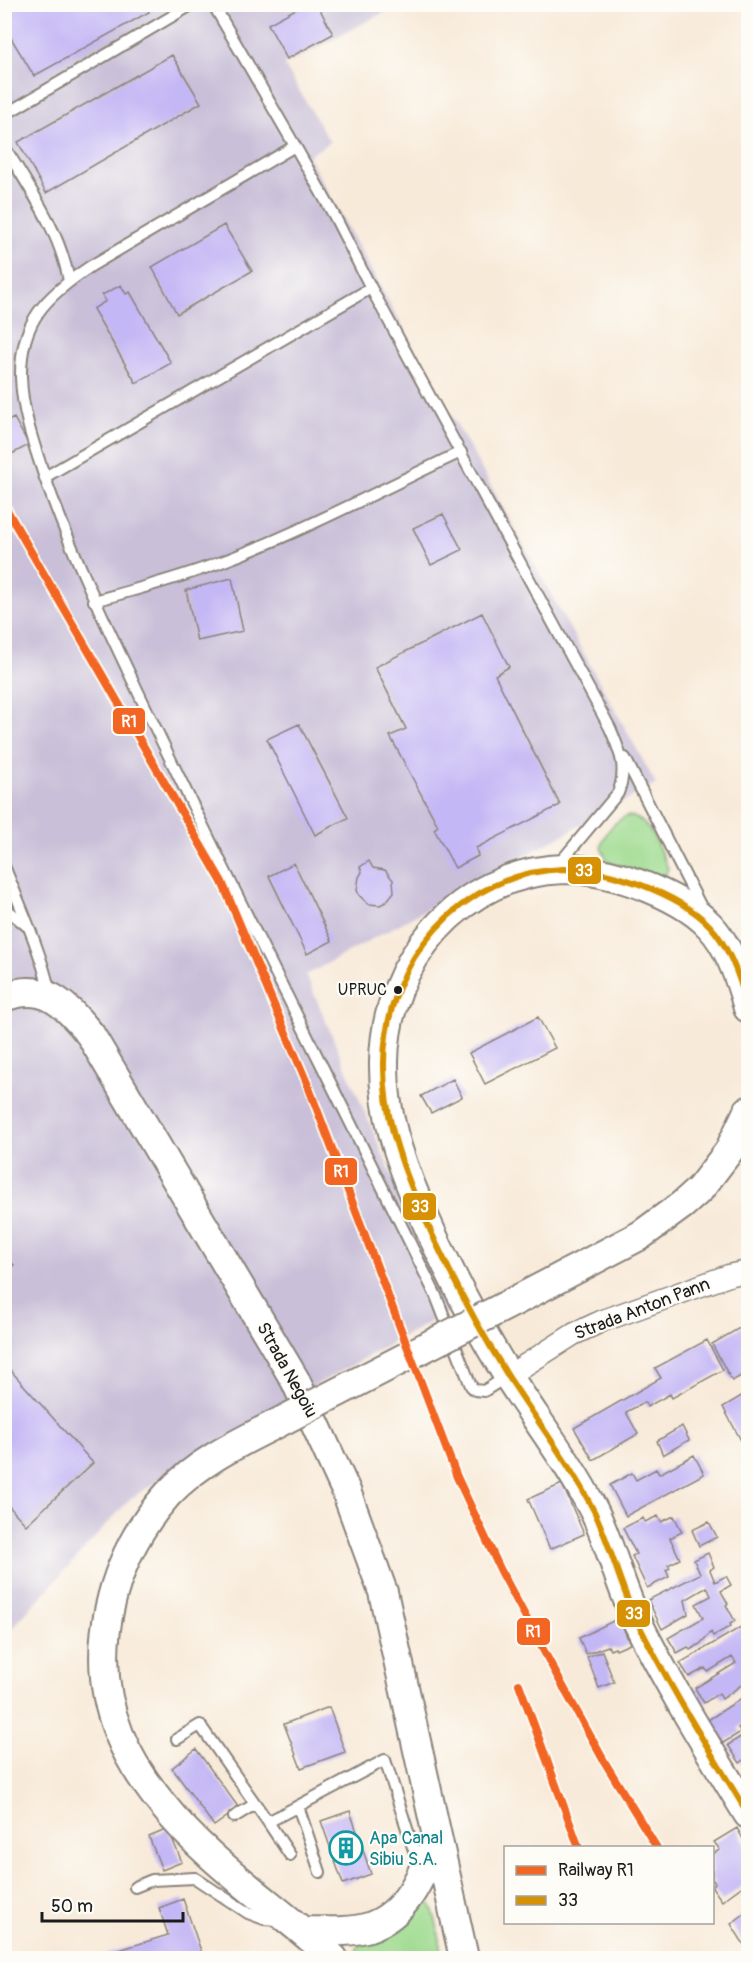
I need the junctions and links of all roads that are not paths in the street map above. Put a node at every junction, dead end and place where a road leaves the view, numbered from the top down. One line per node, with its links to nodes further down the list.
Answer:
1 (193, 4): 3 (lane)
2 (213, 4): 5 (lane)
3 (4, 115)
4 (4, 146): 6 (lane)
5 (295, 146): 6 (lane); 7 (lane)
6 (69, 281): 9 (lane)
7 (371, 288): 8 (lane); 9 (lane)
8 (461, 452): 10 (lane); 11 (lane)
9 (45, 477): 10 (lane)
10 (94, 602): 23 (lane)
11 (610, 728): 13 (lane); 15 (lane)
12 (4, 867): 16 (lane)
13 (554, 870): 15 (main road); 23 (main road)
14 (4, 907): 16 (lane)
15 (710, 926): 19 (main road)
16 (30, 928): 17 (lane)
17 (51, 996): 18 (main road); 30 (main road, Strada Negoiu)
18 (4, 997)
19 (748, 1008)
20 (748, 1111): 35 (main road, bridge)
21 (748, 1263): 22 (street, Strada Anton Pann)
22 (739, 1274): 23 (street, Strada Anton Pann)
23 (508, 1376): 27 (main road)
24 (177, 1739): 25 (lane)
25 (255, 1804): 28 (lane); 29 (lane)
26 (298, 1806): 29 (lane); 32 (lane); 33 (lane)
27 (748, 1814)
28 (234, 1818)
29 (268, 1822): 31 (lane)
30 (437, 1837): 33 (main road); 37 (main road, Strada Negoiu)
31 (290, 1855)
32 (321, 1872)
33 (422, 1875): 35 (main road)
34 (135, 1887): 35 (lane)
35 (304, 1931): 36 (main road)
36 (333, 1959)
37 (464, 1959)

